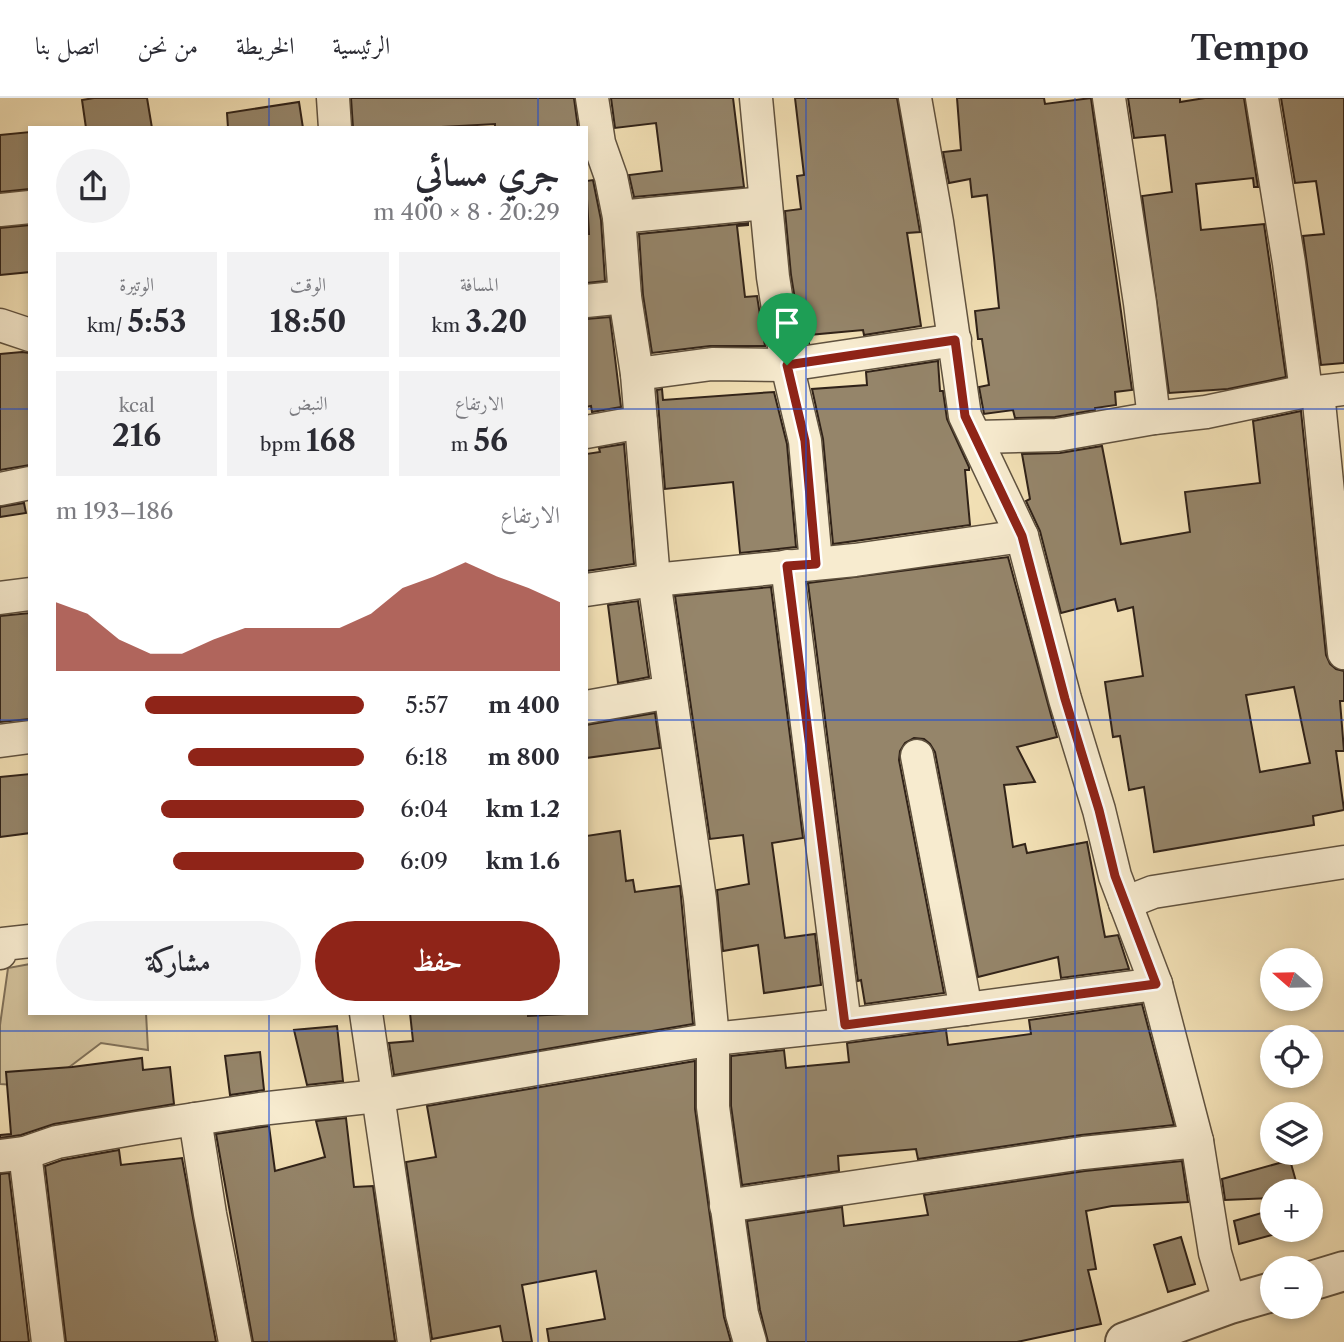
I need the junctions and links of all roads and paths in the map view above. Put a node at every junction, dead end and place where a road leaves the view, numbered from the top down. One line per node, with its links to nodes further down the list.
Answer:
1 (333, 98): 7 (street)
2 (592, 98): 8 (street)
3 (756, 98): 9 (street)
4 (915, 98): 17 (street)
5 (1109, 98): 21 (street)
6 (1262, 98): 20 (street)
7 (335, 126)
8 (599, 179): 12 (street)
9 (765, 203): 12 (street); 18 (street)
10 (28, 207): 11 (street)
11 (0, 210)
12 (619, 217): 13 (street)
13 (625, 297): 14 (street); 19 (street)
14 (588, 301)
15 (0, 325): 16 (street)
16 (28, 334)
17 (955, 340): 18 (street); 24 (street)
18 (787, 365): 19 (street); 28 (street)
19 (638, 373): 22 (street)
20 (1323, 391): 21 (street); 33 (street)
21 (1154, 418): 24 (street)
22 (641, 422): 23 (street); 29 (street)
23 (588, 432)
24 (977, 437): 27 (street)
25 (28, 483): 26 (street)
26 (0, 489)
27 (1022, 536): 28 (street); 40 (street)
28 (802, 565): 29 (street); 46 (street)
29 (654, 580): 30 (street); 34 (street)
30 (588, 590)
31 (28, 594): 32 (street)
32 (0, 598)
33 (1344, 653)
34 (670, 692): 35 (street); 47 (street)
35 (588, 707)
36 (28, 737): 37 (street)
37 (0, 741)
38 (917, 756): 44 (street)
39 (1344, 862): 40 (street)
40 (1125, 903): 43 (street)
41 (28, 941): 42 (street)
42 (0, 953)
43 (1156, 984): 44 (street); 50 (street)
44 (966, 1009): 46 (street)
45 (366, 1015): 48 (street)
46 (845, 1025): 47 (street)
47 (713, 1039): 48 (street); 52 (street)
48 (377, 1096): 49 (street); 59 (street)
49 (195, 1119): 51 (street); 58 (street)
50 (1198, 1141): 52 (street); 56 (street)
51 (13, 1154): 57 (street)
52 (726, 1206): 60 (street)
53 (1344, 1271): 54 (street)
54 (1323, 1277)
55 (1260, 1295): 56 (street)
56 (1230, 1304): 61 (street)
57 (48, 1342)
58 (235, 1342)
59 (414, 1342)
60 (750, 1342)
61 (1125, 1342)

